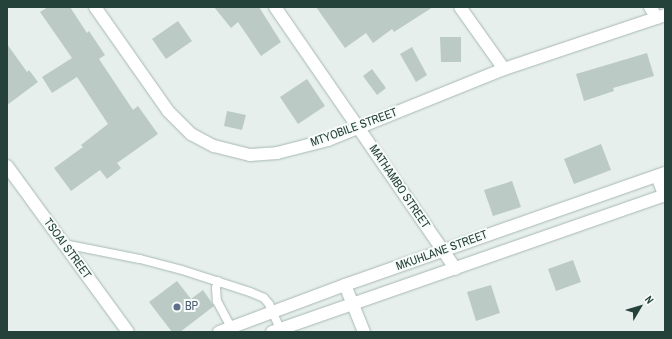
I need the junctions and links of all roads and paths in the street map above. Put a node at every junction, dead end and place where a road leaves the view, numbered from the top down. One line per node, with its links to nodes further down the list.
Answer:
1 (95, 7): 7 (street, MTYOBILE STREET)
2 (275, 7): 7 (street, MATHAMBO STREET)
3 (460, 7): 6 (street)
4 (650, 7): 5 (street)
5 (661, 16): 6 (street, MTYOBILE STREET)
6 (504, 69): 7 (street, MTYOBILE STREET)
7 (359, 128): 12 (street, MATHAMBO STREET)
8 (7, 166): 11 (street, TSOAI STREET)
9 (661, 174): 10 (street); 12 (street, MKUHLANE STREET)
10 (665, 196): 13 (street, MKUHLANE STREET)
11 (64, 244): 14 (lane); 20 (street, TSOAI STREET)
12 (442, 250): 13 (street, MATHAMBO STREET); 15 (street, MKUHLANE STREET)
13 (456, 269): 16 (street, MKUHLANE STREET)
14 (218, 281): 17 (lane); 18 (lane)
15 (345, 285): 16 (street); 17 (street, MKUHLANE STREET)
16 (352, 305): 19 (street, MKUHLANE STREET); 22 (street)
17 (272, 311): 18 (street, MKUHLANE STREET); 19 (lane)
18 (231, 327): 21 (street, MKUHLANE STREET)
19 (276, 331)
20 (128, 332)
21 (219, 332)
22 (364, 332)

